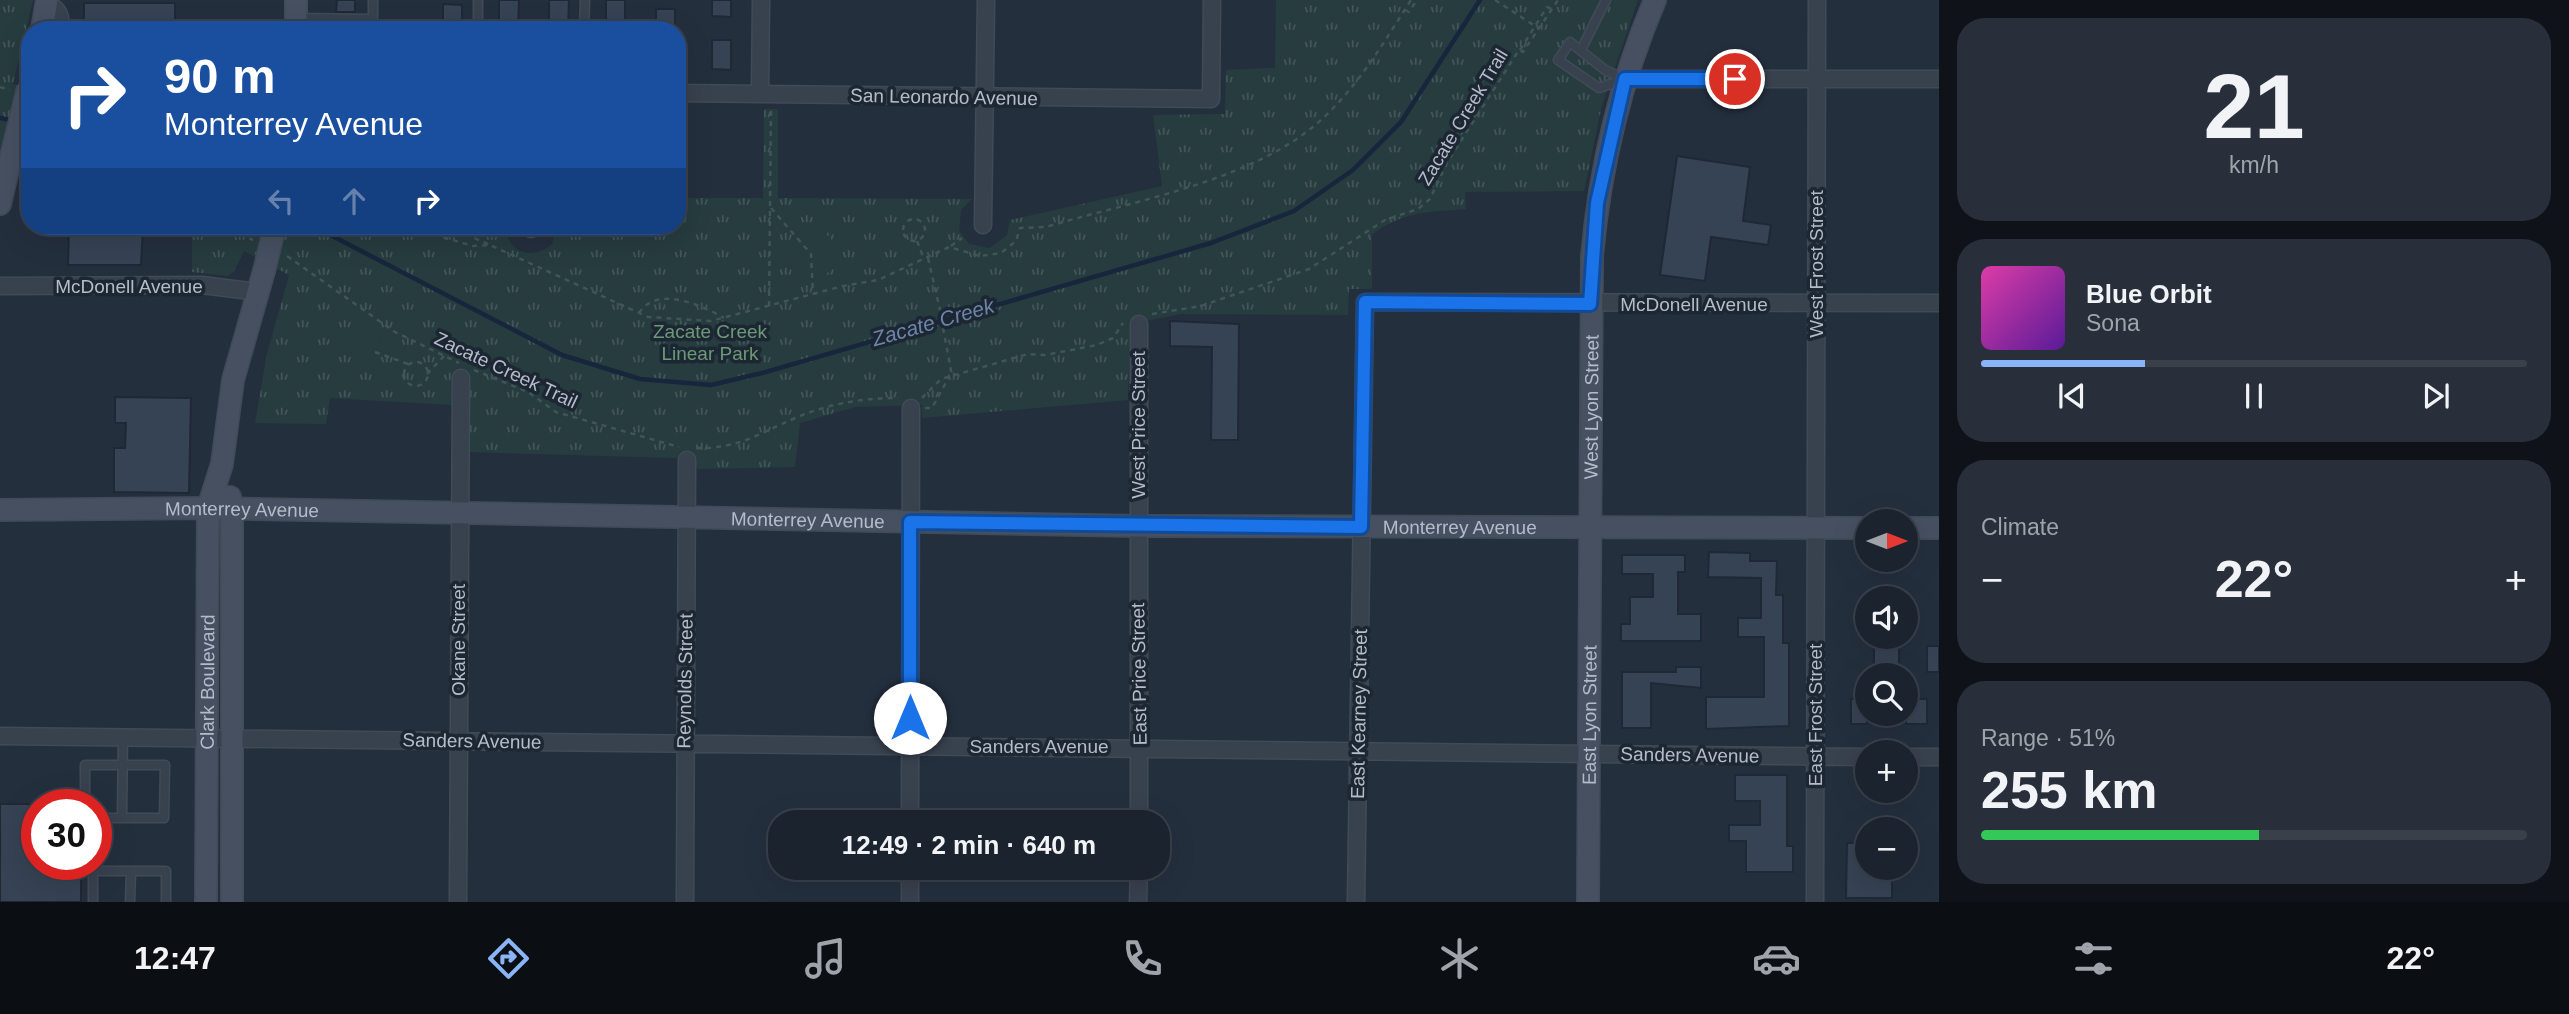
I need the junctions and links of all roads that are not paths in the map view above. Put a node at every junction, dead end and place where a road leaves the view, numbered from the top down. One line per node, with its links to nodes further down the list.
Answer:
1 (373, 0): 11 (lane)
2 (478, 0): 14 (lane)
3 (584, 0): 15 (lane)
4 (761, 0): 21 (street)
5 (986, 0): 22 (street)
6 (1212, 0): 22 (street, San Leonardo Avenue)
7 (1606, 0): 16 (lane)
8 (1655, 0): 17 (street, West Lyon Street)
9 (1817, 0): 18 (street, West Frost Street)
10 (47, 2): 12 (street); 13 (street)
11 (296, 16)
12 (44, 21)
13 (61, 21)
14 (478, 21)
15 (584, 21)
16 (1581, 50): 17 (lane); 17 (lane)
17 (1625, 79): 18 (street); 31 (street, West Lyon Street)
18 (1817, 79): 19 (street); 32 (street, West Frost Street)
19 (1939, 79)
20 (686, 93): 21 (street, San Leonardo Avenue)
21 (760, 94): 22 (street, San Leonardo Avenue)
22 (985, 97): 25 (street)
23 (21, 117): 24 (street, bridge)
24 (0, 204)
25 (983, 225)
26 (273, 235): 28 (street, Clark Boulevard, bridge)
27 (0, 286): 28 (street, McDonell Avenue)
28 (258, 292): 37 (street, Clark Boulevard)
29 (1365, 302): 31 (street, McDonell Avenue); 45 (street, East Kearney Street)
30 (1939, 303): 32 (street, McDonell Avenue)
31 (1590, 304): 32 (street, McDonell Avenue); 46 (street, West Lyon Street)
32 (1815, 304): 47 (street, West Frost Street)
33 (1137, 319): 44 (street, West Price Street)
34 (465, 370): 41 (street, Okane Street)
35 (911, 402): 43 (street)
36 (687, 460): 42 (street, Reynolds Street)
37 (222, 464): 38 (street, Clark Boulevard); 39 (street, Clark Boulevard)
38 (208, 508): 39 (street, Monterrey Avenue); 40 (street, Monterrey Avenue); 53 (street, Clark Boulevard)
39 (232, 509): 41 (street, Monterrey Avenue); 54 (street, Clark Boulevard)
40 (0, 510)
41 (458, 514): 42 (street, Monterrey Avenue); 55 (street, Okane Street)
42 (687, 516): 43 (street, Monterrey Avenue); 56 (street, Reynolds Street)
43 (910, 522): 44 (street, Monterrey Avenue); 57 (street)
44 (1137, 526): 45 (street, Monterrey Avenue); 58 (street, East Price Street)
45 (1361, 527): 46 (street, Monterrey Avenue); 59 (street, East Kearney Street)
46 (1589, 527): 47 (street, Monterrey Avenue); 60 (street, East Lyon Street)
47 (1815, 528): 48 (street, Monterrey Avenue); 61 (street, East Frost Street)
48 (1855, 528)
49 (1918, 528): 50 (street)
50 (1939, 528)
51 (0, 736): 52 (street, Sanders Avenue)
52 (123, 736): 53 (street, Sanders Avenue); 65 (lane)
53 (208, 737): 54 (street, Sanders Avenue); 77 (street, Clark Boulevard)
54 (232, 737): 55 (street, Sanders Avenue); 78 (street, Clark Boulevard)
55 (458, 741): 56 (street, Sanders Avenue); 79 (street, Okane Street)
56 (684, 743): 57 (street, Sanders Avenue); 80 (street, Reynolds Street)
57 (910, 745): 58 (street, Sanders Avenue); 67 (street)
58 (1140, 747): 59 (street, Sanders Avenue); 68 (street, East Price Street)
59 (1361, 750): 60 (street, Sanders Avenue); 83 (street, East Kearney Street)
60 (1589, 754): 61 (street, Sanders Avenue); 84 (street, East Lyon Street)
61 (1815, 757): 62 (street, Sanders Avenue); 85 (street, East Frost Street)
62 (1855, 757)
63 (1918, 757): 64 (street)
64 (1939, 757)
65 (123, 765): 66 (lane); 70 (lane); 70 (lane)
66 (85, 789)
67 (910, 810)
68 (1139, 810)
69 (112, 818): 70 (lane)
70 (122, 818)
71 (131, 871): 74 (lane); 75 (lane); 76 (lane)
72 (910, 880): 81 (street)
73 (1139, 880): 82 (street)
74 (93, 902)
75 (130, 902)
76 (166, 902)
77 (206, 902)
78 (232, 902)
79 (458, 902)
80 (685, 902)
81 (910, 902)
82 (1138, 902)
83 (1356, 902)
84 (1588, 902)
85 (1815, 902)

